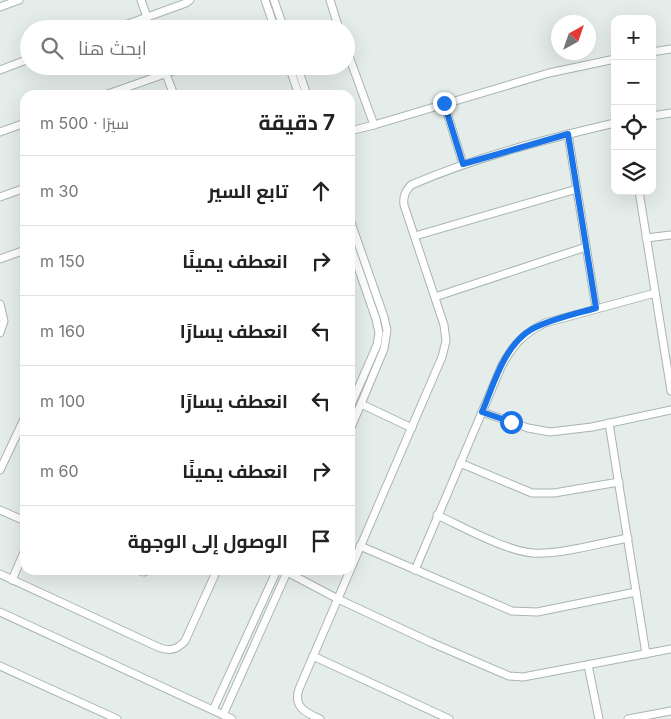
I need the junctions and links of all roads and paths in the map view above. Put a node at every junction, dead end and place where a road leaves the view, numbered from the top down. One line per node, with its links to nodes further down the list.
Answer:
1 (19, 0): 7 (street)
2 (140, 0): 8 (street)
3 (190, 0): 8 (street)
4 (265, 0): 10 (street)
5 (274, 0): 11 (street)
6 (330, 0): 12 (street)
7 (4, 4)
8 (147, 17): 9 (street)
9 (139, 20)
10 (272, 20)
11 (281, 20)
12 (336, 20)
13 (671, 49): 14 (street)
14 (656, 51)
15 (611, 60): 27 (street)
16 (20, 62): 17 (street)
17 (0, 70)
18 (355, 73): 32 (street)
19 (163, 75): 23 (street)
20 (166, 75): 24 (street)
21 (292, 75): 25 (street)
22 (300, 75): 26 (street)
23 (120, 90)
24 (172, 90)
25 (297, 90)
26 (305, 90)
27 (444, 103): 32 (street); 36 (street)
28 (671, 114): 29 (street)
29 (656, 116)
30 (611, 124): 35 (street)
31 (20, 125): 34 (street)
32 (374, 125): 33 (street)
33 (355, 130)
34 (0, 132)
35 (568, 134): 36 (street); 37 (street)
36 (463, 164): 43 (street)
37 (577, 189): 43 (street); 45 (street)
38 (20, 190): 40 (street)
39 (640, 195): 44 (street)
40 (0, 197)
41 (355, 234): 56 (street)
42 (671, 235): 44 (street)
43 (414, 236): 50 (street)
44 (646, 238): 49 (street)
45 (586, 247): 50 (street); 52 (street)
46 (20, 252): 48 (street)
47 (355, 258): 55 (street)
48 (0, 259)
49 (655, 293): 52 (street); 54 (street)
50 (435, 297): 62 (street)
51 (0, 304): 53 (street)
52 (596, 308): 58 (street)
53 (0, 333)
54 (671, 391)
55 (355, 396)
56 (361, 404): 59 (street); 62 (street)
57 (671, 410): 60 (street)
58 (482, 412): 60 (street); 63 (street)
59 (355, 418)
60 (610, 423): 65 (street)
61 (20, 428): 64 (street)
62 (412, 428): 70 (street)
63 (460, 463): 65 (street); 67 (street)
64 (0, 470)
65 (618, 482): 69 (street)
66 (0, 510): 68 (street)
67 (437, 515): 69 (street); 73 (street)
68 (20, 519)
69 (628, 538): 81 (street)
70 (360, 546): 71 (street); 73 (street)
71 (355, 558)
72 (20, 562): 80 (street)
73 (415, 570): 81 (street)
74 (0, 574): 80 (street)
75 (215, 575): 80 (street)
76 (275, 575): 89 (street)
77 (285, 575): 91 (street)
78 (294, 575): 82 (street)
79 (348, 575): 82 (street)
80 (12, 580)
81 (636, 592): 85 (street)
82 (338, 599): 86 (street); 87 (street)
83 (0, 612): 89 (street)
84 (671, 649): 85 (street)
85 (646, 654): 87 (street)
86 (313, 656): 94 (street); 95 (street)
87 (588, 665): 96 (street)
88 (0, 666): 92 (street)
89 (213, 710): 91 (street)
90 (671, 711): 97 (street)
91 (223, 715): 93 (street)
92 (117, 719)
93 (232, 719)
94 (320, 719)
95 (449, 719)
96 (599, 719)
97 (628, 719)

